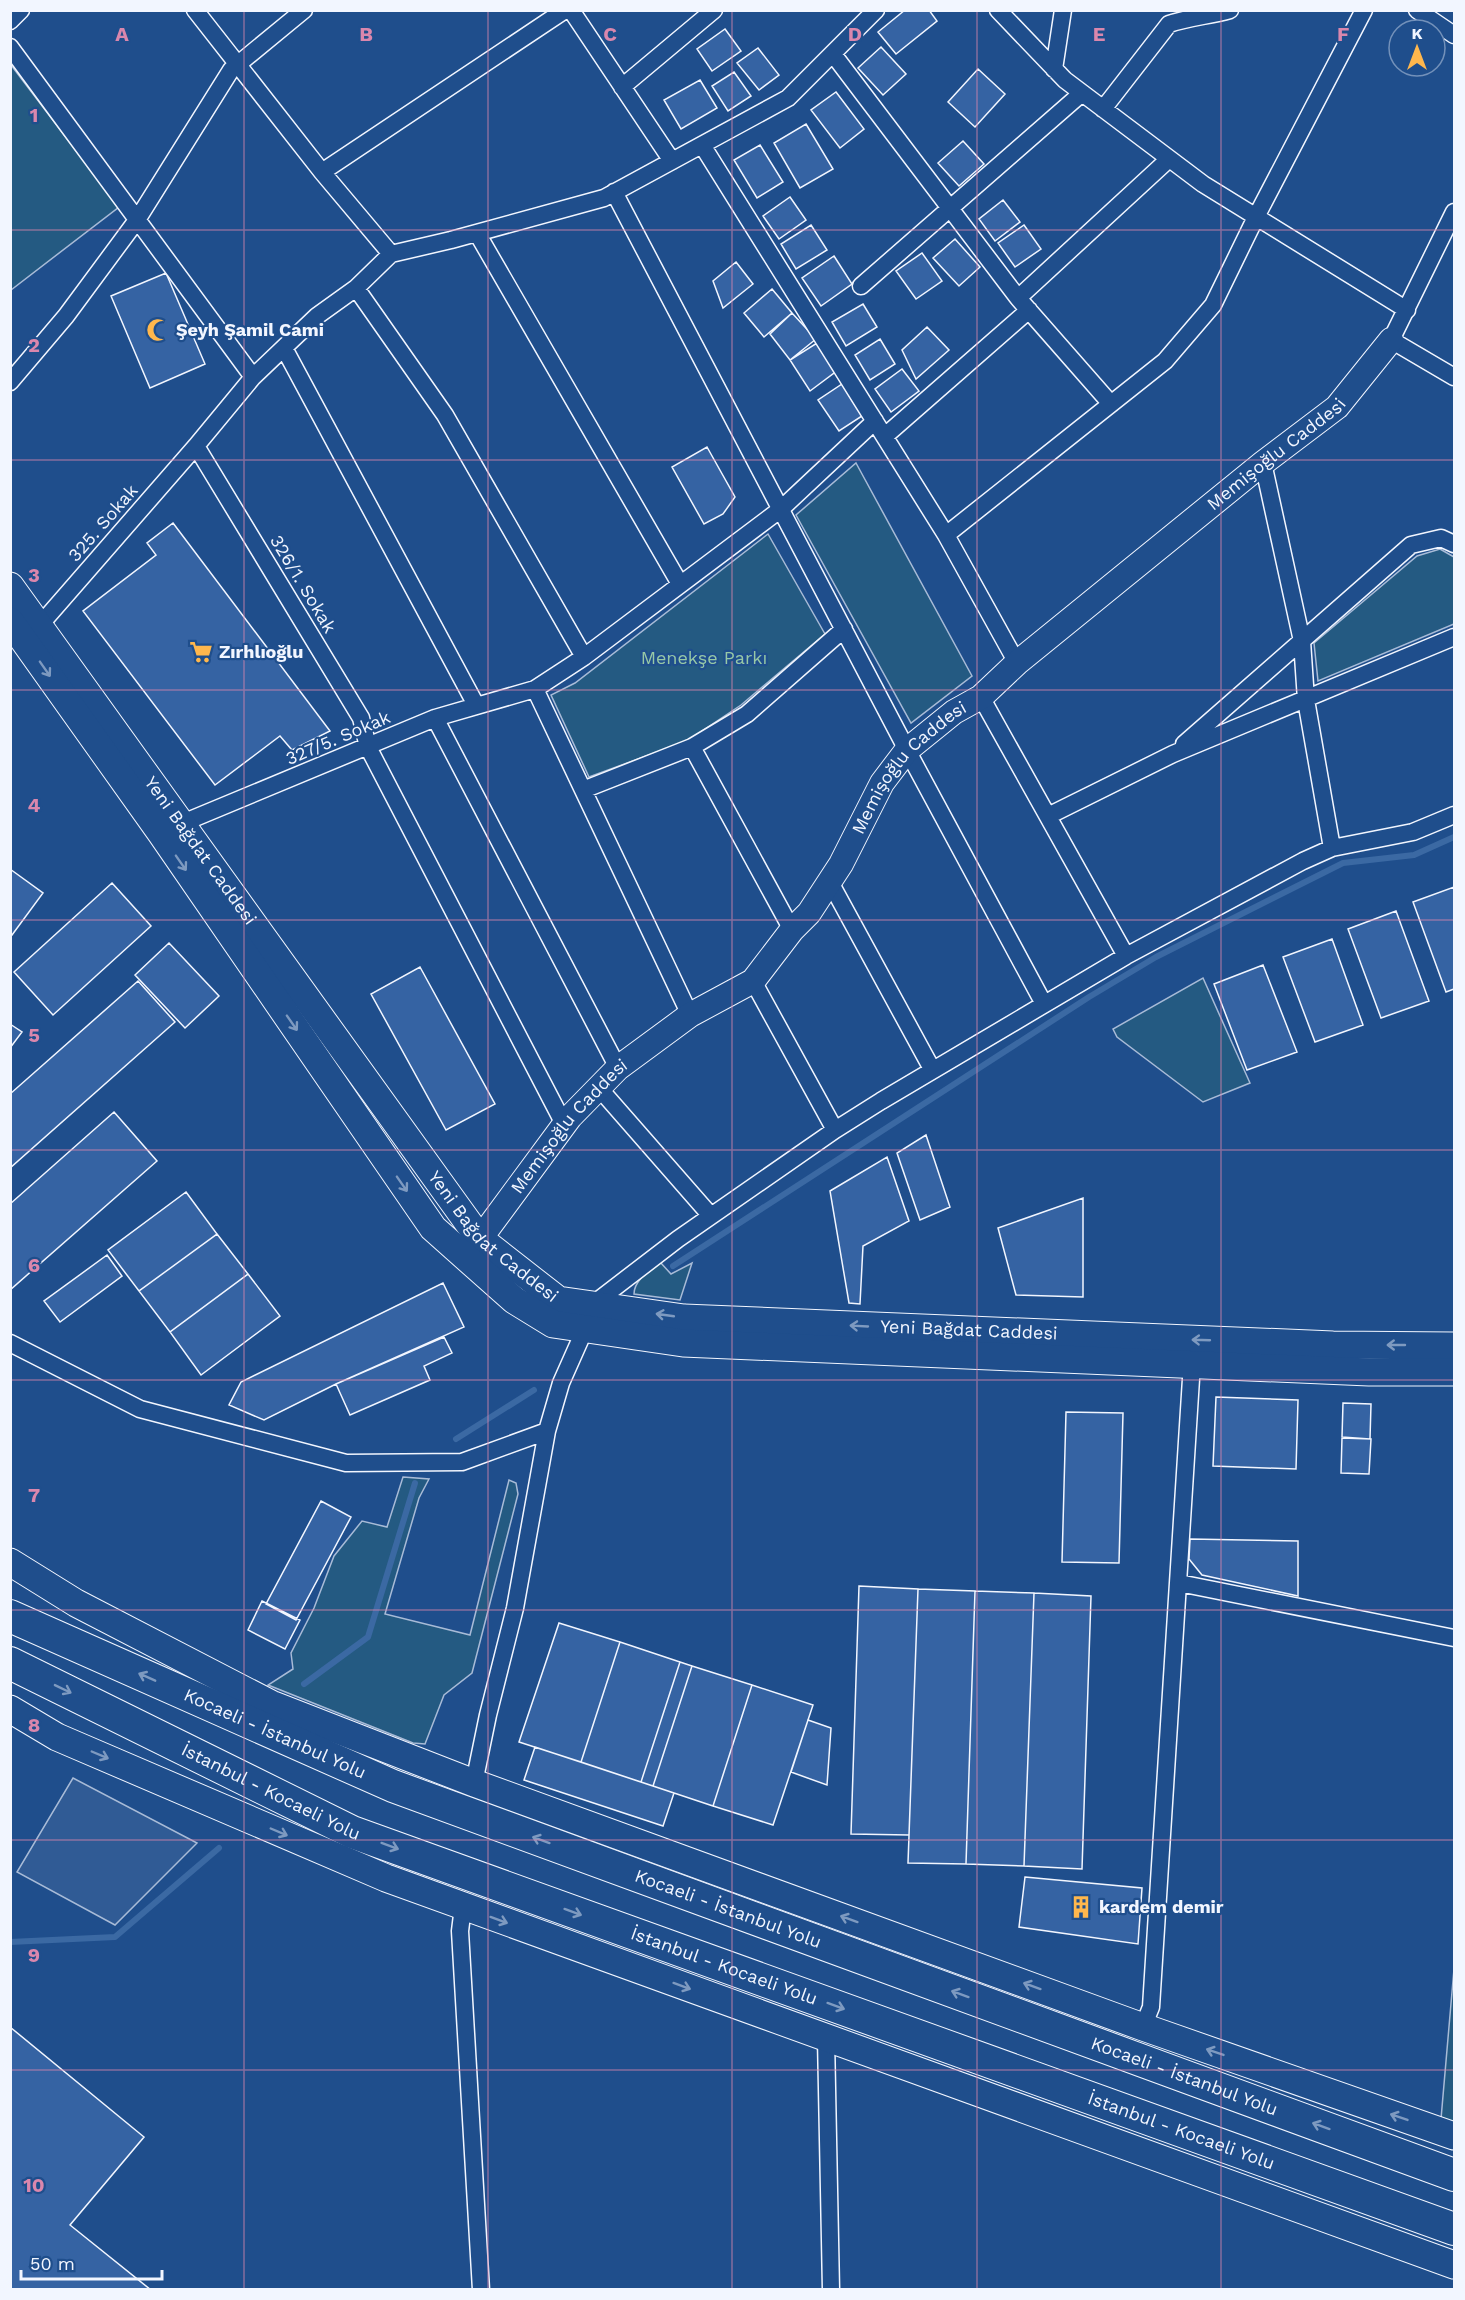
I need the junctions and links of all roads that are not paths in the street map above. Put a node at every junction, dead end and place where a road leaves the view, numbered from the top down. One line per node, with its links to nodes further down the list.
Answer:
1 (21, 10): 13 (street)
2 (195, 10): 17 (street)
3 (304, 10): 17 (street)
4 (565, 10): 25 (street)
5 (571, 10): 19 (street)
6 (714, 10): 19 (street)
7 (876, 10): 16 (street)
8 (998, 10): 18 (street)
9 (1063, 10): 18 (street)
10 (1230, 10): 21 (street)
11 (1364, 10): 29 (street)
12 (1417, 10): 14 (street)
13 (10, 21)
14 (1455, 35)
15 (10, 47): 30 (street)
16 (833, 54): 22 (street); 27 (street)
17 (236, 66): 25 (street); 30 (street)
18 (1054, 69): 20 (street)
19 (622, 87): 24 (street)
20 (1082, 93): 21 (street); 27 (street)
21 (1103, 109): 23 (street)
22 (702, 145): 24 (street); 43 (street)
23 (1169, 159): 29 (street); 35 (street)
24 (672, 161): 26 (street)
25 (322, 172): 32 (street)
26 (614, 192): 31 (street); 47 (street)
27 (950, 207): 33 (street); 35 (street)
28 (1455, 212): 36 (street)
29 (1256, 217): 36 (street); 42 (street)
30 (137, 220): 39 (street); 41 (street)
31 (477, 233): 32 (street); 50 (street)
32 (391, 254): 34 (street, 325. Sokak)
33 (861, 286)
34 (356, 288): 38 (street, 325. Sokak); 57 (street)
35 (1024, 304): 42 (street); 44 (street)
36 (1407, 310): 37 (street)
37 (1391, 340): 40 (street); 46 (street, Memişoğlu Caddesi)
38 (284, 348): 39 (street, 325. Sokak); 62 (street)
39 (253, 377): 45 (street, 325. Sokak)
40 (1455, 377)
41 (10, 382)
42 (1111, 404): 48 (street)
43 (875, 421): 44 (street); 47 (street, 327/5. Sokak)
44 (885, 436): 48 (street)
45 (196, 446): 53 (street, 325. Sokak); 64 (street, 326/1. Sokak)
46 (1263, 463): 56 (street); 58 (street, Memişoğlu Caddesi)
47 (781, 509): 50 (street, 327/5. Sokak); 54 (street)
48 (946, 535): 58 (street)
49 (1455, 544): 56 (street)
50 (680, 584): 57 (street, 327/5. Sokak)
51 (10, 586): 53 (main road, Yeni Bağdat Caddesi)
52 (10, 621): 71 (main road, Yeni Bağdat Caddesi, one-way to 71)
53 (40, 625): 71 (main road, Yeni Bağdat Caddesi)
54 (844, 629): 65 (street); 66 (street)
55 (1455, 637): 61 (street)
56 (1302, 641): 61 (street); 67 (street)
57 (584, 657): 59 (street, 327/5. Sokak)
58 (1017, 663): 60 (street, Memişoğlu Caddesi)
59 (535, 689): 62 (street, 327/5. Sokak); 68 (street)
60 (981, 697): 66 (street, Memişoğlu Caddesi); 70 (street)
61 (1306, 700): 67 (street); 72 (street)
62 (476, 705): 63 (street, 327/5. Sokak)
63 (435, 718): 64 (street, 327/5. Sokak); 79 (street)
64 (368, 747): 71 (street, 327/5. Sokak); 82 (street, 326/1. Sokak)
65 (692, 747): 68 (street); 74 (street)
66 (907, 750): 73 (street, Memişoğlu Caddesi); 77 (street)
67 (1173, 754): 70 (street)
68 (583, 790): 78 (street)
69 (1455, 815): 72 (street)
70 (1048, 816): 75 (street)
71 (170, 828): 85 (main road, Yeni Bağdat Caddesi); 86 (main road, Yeni Bağdat Caddesi, one-way to 86)
72 (1332, 848): 75 (street)
73 (830, 882): 74 (street, Memişoğlu Caddesi); 80 (street)
74 (792, 930): 76 (street, Memişoğlu Caddesi)
75 (1126, 956): 77 (street)
76 (753, 981): 78 (street, Memişoğlu Caddesi); 83 (street)
77 (1044, 1004): 80 (street)
78 (690, 1015): 79 (street, Memişoğlu Caddesi)
79 (618, 1068): 81 (street, Memişoğlu Caddesi)
80 (932, 1069): 83 (street)
81 (599, 1088): 82 (street, Memişoğlu Caddesi); 84 (street)
82 (564, 1124): 85 (street, Memişoğlu Caddesi)
83 (835, 1131): 84 (street)
84 (711, 1216): 86 (street)
85 (480, 1239): 86 (main road, Yeni Bağdat Caddesi)
86 (588, 1317): 88 (main road, Yeni Bağdat Caddesi, one-way to 86); 89 (main road, Yeni Bağdat Caddesi); 91 (street)
87 (10, 1344): 91 (street)
88 (1455, 1346)
89 (1192, 1363): 90 (main road, Yeni Bağdat Caddesi); 93 (street)
90 (1455, 1372)
91 (547, 1431): 98 (street)
92 (10, 1562): 98 (main road)
93 (1179, 1583): 95 (street); 100 (street)
94 (10, 1616): 103 (highway, Kocaeli - İstanbul Yolu, one-way to 94)
95 (1455, 1638)
96 (10, 1663): 104 (highway, İstanbul - Kocaeli Yolu, one-way to 104)
97 (10, 1709): 99 (main road, one-way to 99)
98 (474, 1783): 100 (main road, one-way to 98)
99 (463, 1907): 101 (main road, one-way to 101); 106 (street)
100 (1143, 2026): 102 (main road, one-way to 100)
101 (826, 2038): 105 (main road); 107 (street)
102 (1455, 2136)
103 (1455, 2175)
104 (1455, 2229)
105 (1455, 2265)
106 (481, 2289)
107 (831, 2289)

